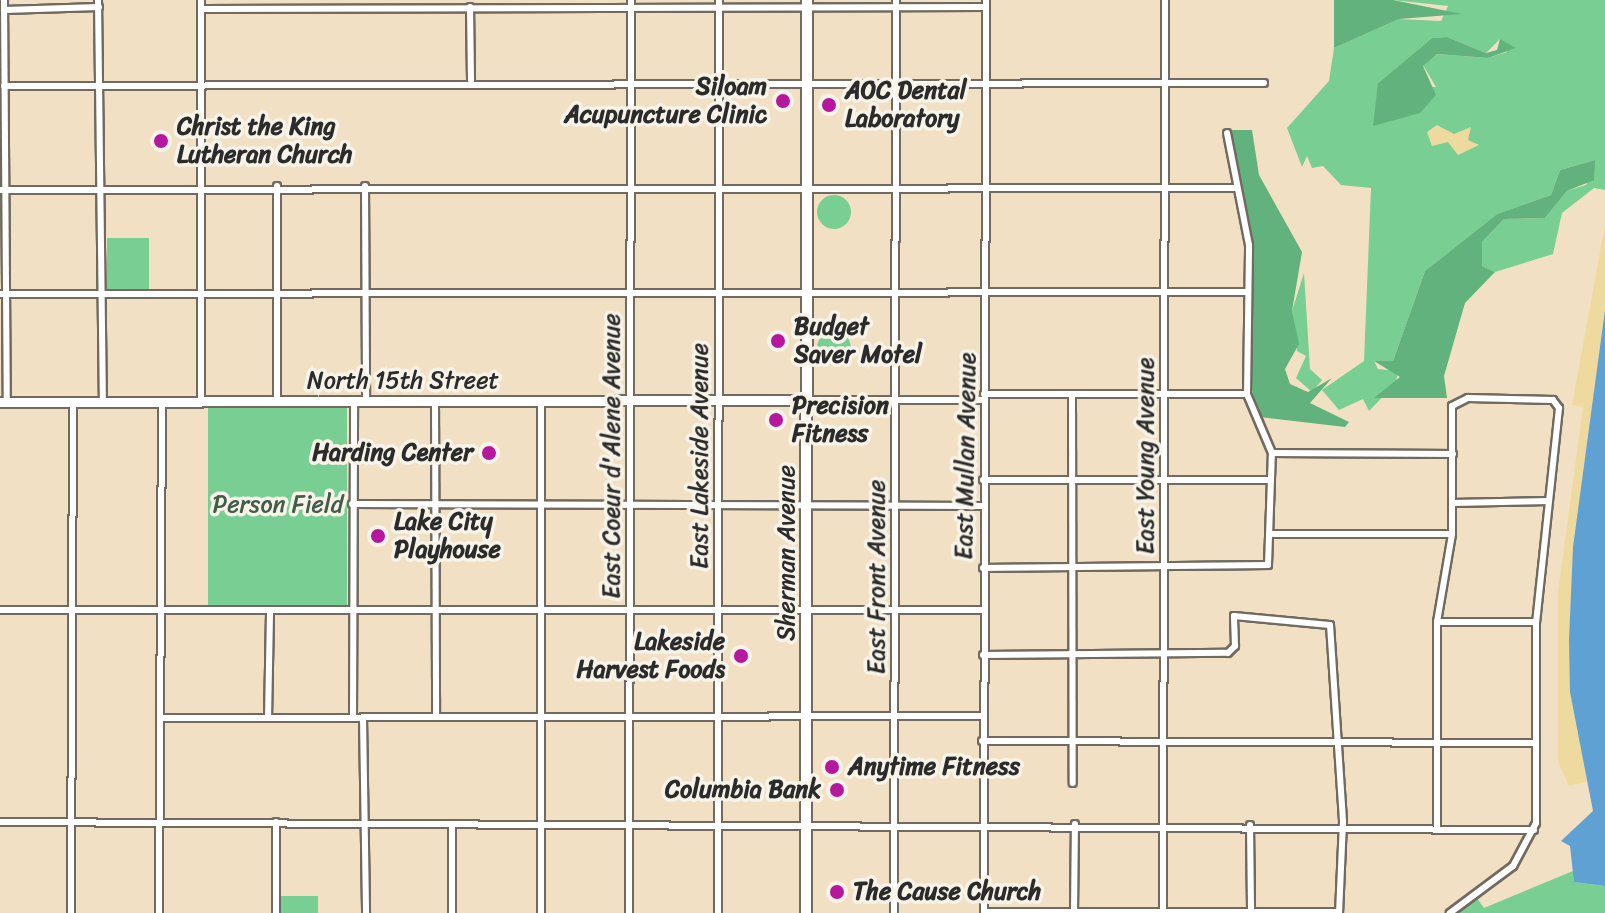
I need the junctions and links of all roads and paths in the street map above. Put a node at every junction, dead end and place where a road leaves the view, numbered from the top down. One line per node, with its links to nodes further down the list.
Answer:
1 (4, 0): 12 (street)
2 (201, 0): 11 (street)
3 (1165, 0): 19 (street, East Young Avenue)
4 (631, 3): 7 (street); 10 (street); 14 (street, East Coeur d'Alene Avenue)
5 (986, 3): 9 (street); 18 (street, East Mullan Avenue)
6 (98, 4): 12 (street); 22 (street)
7 (719, 4): 8 (street); 15 (street, East Lakeside Avenue)
8 (807, 4): 9 (street); 16 (main road, Sherman Avenue)
9 (896, 4): 17 (street, East Front Avenue)
10 (470, 7): 11 (street); 13 (street)
11 (201, 9): 21 (street)
12 (2, 11): 23 (street)
13 (471, 80): 14 (street); 21 (street)
14 (631, 80): 15 (street); 27 (street, East Coeur d'Alene Avenue)
15 (720, 80): 16 (street); 28 (street, East Lakeside Avenue)
16 (807, 82): 17 (street); 29 (main road, Sherman Avenue)
17 (896, 82): 18 (street); 30 (street, East Front Avenue)
18 (986, 82): 19 (street); 31 (street, East Mullan Avenue)
19 (1165, 83): 20 (street); 32 (street, East Young Avenue)
20 (1264, 83)
21 (201, 84): 22 (street); 34 (street)
22 (100, 85): 23 (street); 36 (street)
23 (4, 86): 35 (street)
24 (1227, 133): 33 (street)
25 (277, 186): 26 (street); 34 (street); 37 (street)
26 (365, 186): 27 (street); 38 (street)
27 (631, 186): 28 (street); 40 (street, East Coeur d'Alene Avenue)
28 (719, 186): 29 (street); 41 (street, East Lakeside Avenue)
29 (807, 187): 30 (street); 42 (main road, Sherman Avenue)
30 (895, 187): 31 (street); 47 (street, East Front Avenue)
31 (985, 187): 32 (street); 43 (street, East Mullan Avenue)
32 (1164, 188): 33 (street); 48 (street, East Young Avenue)
33 (1237, 188): 39 (street)
34 (201, 189): 36 (street); 46 (street)
35 (3, 190): 36 (street); 44 (street)
36 (101, 190): 45 (street)
37 (277, 292): 38 (street); 46 (street); 60 (street)
38 (366, 292): 40 (street); 62 (street)
39 (1248, 292): 48 (street); 51 (street)
40 (630, 293): 41 (street); 54 (street, East Coeur d'Alene Avenue)
41 (718, 293): 42 (street); 55 (street, East Lakeside Avenue)
42 (808, 293): 47 (street); 56 (main road, Sherman Avenue)
43 (986, 293): 47 (street); 48 (street); 52 (street, East Mullan Avenue)
44 (3, 294): 45 (street); 64 (street)
45 (102, 294): 46 (street); 66 (street)
46 (201, 294): 59 (street)
47 (895, 294): 57 (street, East Front Avenue)
48 (1164, 294): 50 (street, East Young Avenue)
49 (1072, 394): 50 (street); 52 (street); 70 (street)
50 (1164, 394): 51 (street); 71 (street, East Young Avenue)
51 (1247, 394): 67 (street)
52 (984, 397): 57 (street); 69 (street, East Mullan Avenue)
53 (435, 400): 62 (main road, North 15th Street); 63 (main road, North 15th Street); 77 (street)
54 (630, 400): 55 (main road, North 15th Street); 63 (main road, North 15th Street); 79 (street, East Coeur d'Alene Avenue)
55 (719, 400): 56 (main road, North 15th Street); 80 (street, East Lakeside Avenue)
56 (806, 400): 57 (street); 81 (main road, Sherman Avenue)
57 (896, 400): 78 (street, East Front Avenue)
58 (162, 401): 59 (main road, North 15th Street); 66 (main road, North 15th Street); 90 (street)
59 (201, 401): 60 (main road, North 15th Street)
60 (277, 401): 61 (main road, North 15th Street)
61 (354, 401): 62 (main road, North 15th Street); 75 (street)
62 (366, 401)
63 (541, 401): 76 (street)
64 (3, 402): 65 (main road, North 15th Street)
65 (73, 402): 66 (main road, North 15th Street); 89 (street)
66 (103, 402)
67 (1272, 453): 68 (street); 72 (street)
68 (1453, 454): 73 (street); 74 (street)
69 (983, 480): 70 (street); 82 (street, East Mullan Avenue)
70 (1072, 480): 71 (street); 87 (street)
71 (1164, 480): 72 (street); 85 (street, East Young Avenue)
72 (1271, 480): 83 (street)
73 (1549, 501): 74 (street); 101 (street)
74 (1453, 503): 84 (street)
75 (352, 504): 77 (street); 92 (street)
76 (542, 504): 77 (street); 79 (street); 94 (street)
77 (436, 505): 93 (street)
78 (894, 505): 81 (street); 82 (street); 97 (street, East Front Avenue)
79 (630, 506): 80 (street); 95 (street, East Coeur d'Alene Avenue)
80 (718, 506): 81 (street); 98 (street, East Lakeside Avenue)
81 (807, 506): 99 (main road, Sherman Avenue)
82 (983, 506): 86 (street, East Mullan Avenue)
83 (1271, 534): 84 (street); 85 (street)
84 (1452, 534): 100 (street)
85 (1163, 567): 87 (street); 103 (street, East Young Avenue)
86 (983, 568): 87 (street); 96 (street, East Mullan Avenue)
87 (1072, 568): 102 (street)
88 (0, 610): 89 (street)
89 (73, 610): 90 (street); 124 (street)
90 (161, 610): 91 (street); 109 (street)
91 (270, 610): 92 (street); 110 (street)
92 (353, 610): 93 (street); 111 (street)
93 (436, 610): 94 (street); 106 (street)
94 (542, 610): 95 (street); 107 (street)
95 (630, 610): 98 (street); 108 (street, East Coeur d'Alene Avenue)
96 (983, 610): 97 (street); 104 (street, East Mullan Avenue)
97 (895, 611): 99 (street); 114 (street, East Front Avenue)
98 (718, 612): 99 (street); 113 (street, East Lakeside Avenue)
99 (807, 612): 115 (main road, Sherman Avenue)
100 (1437, 622): 101 (street); 120 (street)
101 (1536, 622): 121 (street)
102 (1073, 654): 103 (street); 104 (street); 116 (street)
103 (1163, 654): 117 (street, East Young Avenue); 119 (street)
104 (983, 655): 105 (street, East Mullan Avenue)
105 (982, 716): 114 (street); 118 (street, East Mullan Avenue)
106 (436, 717): 107 (street); 112 (street)
107 (541, 717): 108 (street); 129 (street)
108 (628, 717): 113 (street); 130 (street, East Coeur d'Alene Avenue)
109 (160, 718): 110 (street); 125 (street)
110 (268, 718): 111 (street)
111 (353, 718): 112 (street)
112 (363, 718): 127 (street)
113 (718, 718): 115 (street); 133 (street, East Lakeside Avenue)
114 (894, 718): 115 (street); 137 (street, East Front Avenue)
115 (807, 719): 134 (main road, Sherman Avenue)
116 (1073, 740): 117 (street); 118 (street); 122 (street)
117 (1163, 740): 119 (street); 135 (street, East Young Avenue)
118 (982, 741): 131 (street, East Mullan Avenue)
119 (1337, 741): 120 (street); 138 (street)
120 (1437, 743): 121 (street); 139 (street)
121 (1535, 743): 140 (street)
122 (1073, 783)
123 (0, 822): 124 (street)
124 (72, 822): 125 (street); 144 (street)
125 (160, 822): 126 (street); 145 (street)
126 (276, 822): 127 (street); 146 (street)
127 (365, 822): 128 (street); 147 (street)
128 (452, 824): 129 (street); 148 (street)
129 (541, 824): 130 (street); 149 (street)
130 (629, 824): 133 (street); 150 (street, East Coeur d'Alene Avenue)
131 (984, 824): 132 (street); 137 (street); 154 (street, East Mullan Avenue)
132 (1075, 824): 135 (street); 141 (street)
133 (718, 825): 134 (street); 151 (street, East Lakeside Avenue)
134 (806, 825): 137 (street); 152 (main road, Sherman Avenue)
135 (1163, 825): 136 (street); 142 (street, East Young Avenue)
136 (1250, 825): 138 (street); 155 (street)
137 (895, 826): 153 (street, East Front Avenue)
138 (1341, 828): 139 (street); 143 (street)
139 (1437, 830): 140 (street)
140 (1534, 830): 156 (street)
141 (1074, 912): 142 (street); 154 (street)
142 (1163, 912): 155 (street)
143 (1339, 912): 155 (street)
144 (71, 913)
145 (159, 913)
146 (276, 913)
147 (366, 913)
148 (452, 913)
149 (541, 913)
150 (629, 913)
151 (718, 913)
152 (806, 913)
153 (894, 913)
154 (984, 913)
155 (1251, 913)
156 (1450, 913)

